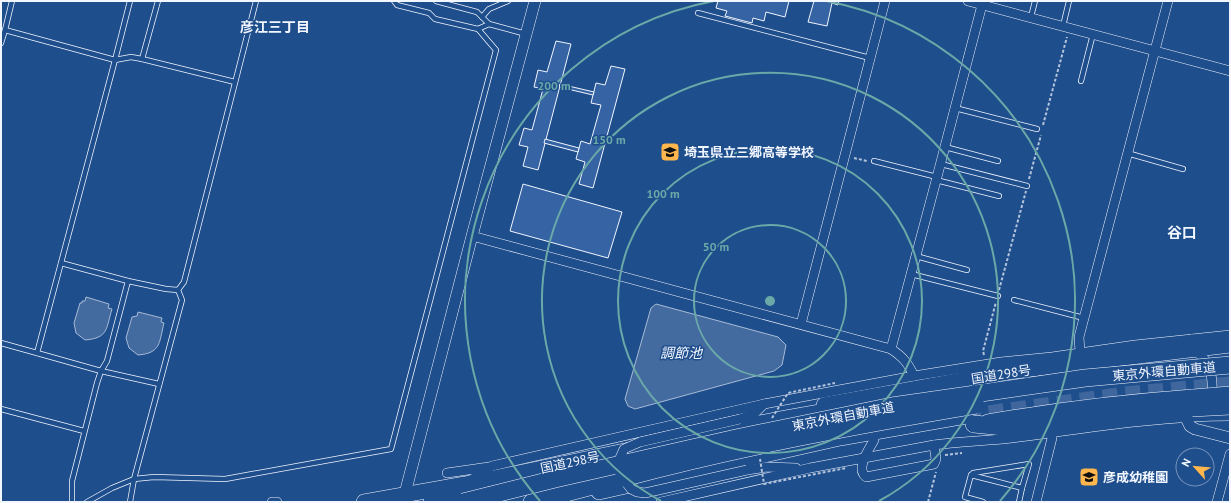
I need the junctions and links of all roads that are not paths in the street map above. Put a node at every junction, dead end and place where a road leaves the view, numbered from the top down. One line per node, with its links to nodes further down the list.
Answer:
1 (12, 1): 21 (lane)
2 (130, 1): 27 (lane)
3 (158, 1): 28 (lane)
4 (256, 1): 30 (lane)
5 (394, 1): 20 (lane)
6 (436, 1): 16 (lane)
7 (508, 1): 16 (lane)
8 (535, 1): 22 (street)
9 (885, 1): 26 (street)
10 (968, 1): 14 (street)
11 (1035, 1): 17 (lane)
12 (1069, 1): 19 (lane)
13 (1168, 1): 25 (street)
14 (982, 3): 17 (street); 32 (street)
15 (698, 13): 26 (lane)
16 (482, 17): 18 (lane)
17 (1031, 17): 19 (street)
18 (489, 24): 20 (lane); 22 (lane)
19 (1063, 26): 23 (street)
20 (478, 29): 88 (lane)
21 (5, 30): 24 (lane); 27 (lane)
22 (526, 34): 43 (street)
23 (1093, 34): 25 (street); 31 (lane)
24 (1, 44)
25 (1155, 50): 29 (street); 35 (street)
26 (870, 58): 53 (street)
27 (115, 60): 28 (lane); 45 (lane)
28 (142, 60): 30 (lane)
29 (1230, 71)
30 (235, 82): 49 (lane)
31 (1081, 82)
32 (955, 108): 33 (lane); 34 (street)
33 (1037, 129)
34 (945, 147): 37 (lane); 38 (street)
35 (1127, 153): 39 (lane); 52 (street)
36 (874, 161): 40 (lane)
37 (998, 161)
38 (941, 164): 40 (street); 41 (lane)
39 (1183, 169)
40 (937, 179): 42 (lane); 44 (street)
41 (1027, 186)
42 (999, 196)
43 (472, 236): 53 (street); 92 (street)
44 (916, 256): 46 (lane); 47 (street)
45 (61, 263): 48 (lane); 60 (lane)
46 (967, 270)
47 (911, 274): 50 (lane); 58 (street)
48 (128, 281): 49 (lane); 63 (lane)
49 (178, 290): 66 (lane)
50 (998, 296)
51 (1014, 300): 52 (lane)
52 (1084, 318): 59 (street)
53 (800, 324): 58 (street)
54 (1230, 335): 56 (street)
55 (1, 343): 60 (lane)
56 (1196, 345): 57 (highway, 国道298号); 59 (street); 62 (highway, 国道298号); 72 (street)
57 (1230, 345)
58 (891, 349): 65 (street)
59 (1080, 352): 62 (street)
60 (37, 353): 63 (lane)
61 (1230, 365): 89 (highway, 東京外環自動車道, bridge)
62 (1004, 367): 65 (street); 74 (highway, 国道298号)
63 (101, 370): 66 (lane); 76 (lane)
64 (1230, 375): 101 (highway, 東京外環自動車道, bridge)
65 (914, 376): 69 (street)
66 (159, 384): 88 (lane)
67 (961, 388): 74 (highway, 国道298号)
68 (1230, 394): 72 (highway, bridge)
69 (764, 404): 84 (street); 85 (street, bridge)
70 (1230, 406): 72 (highway, bridge)
71 (1, 409): 76 (lane)
72 (1193, 410): 73 (street); 75 (highway); 77 (street); 78 (street)
73 (1230, 416)
74 (776, 420): 90 (highway, 国道298号)
75 (970, 420): 79 (highway); 81 (highway)
76 (84, 431): 93 (lane)
77 (1051, 432): 80 (street); 106 (street)
78 (1230, 438)
79 (874, 440): 81 (highway); 83 (street)
80 (934, 445): 83 (street); 83 (street)
81 (783, 451): 102 (highway)
82 (1230, 454): 107 (street)
83 (865, 457): 85 (street)
84 (492, 466): 86 (street); 90 (street)
85 (810, 468): 103 (street)
86 (447, 473)
87 (970, 475): 91 (lane); 91 (lane); 104 (lane)
88 (134, 479): 94 (lane); 95 (lane)
89 (555, 479): 99 (highway, bridge); 100 (highway, 東京外環自動車道, bridge)
90 (465, 484): 92 (highway, 国道298号)
91 (1022, 488): 105 (lane)
92 (404, 498): 98 (highway, 国道298号)
93 (72, 502)
94 (87, 502)
95 (130, 502)
96 (272, 502): 97 (street)
97 (277, 502)
98 (364, 502)
99 (432, 502)
100 (462, 502)
101 (532, 502)
102 (558, 502)
103 (661, 502)
104 (983, 502)
105 (1019, 502)
106 (1036, 502)
107 (1217, 502)

